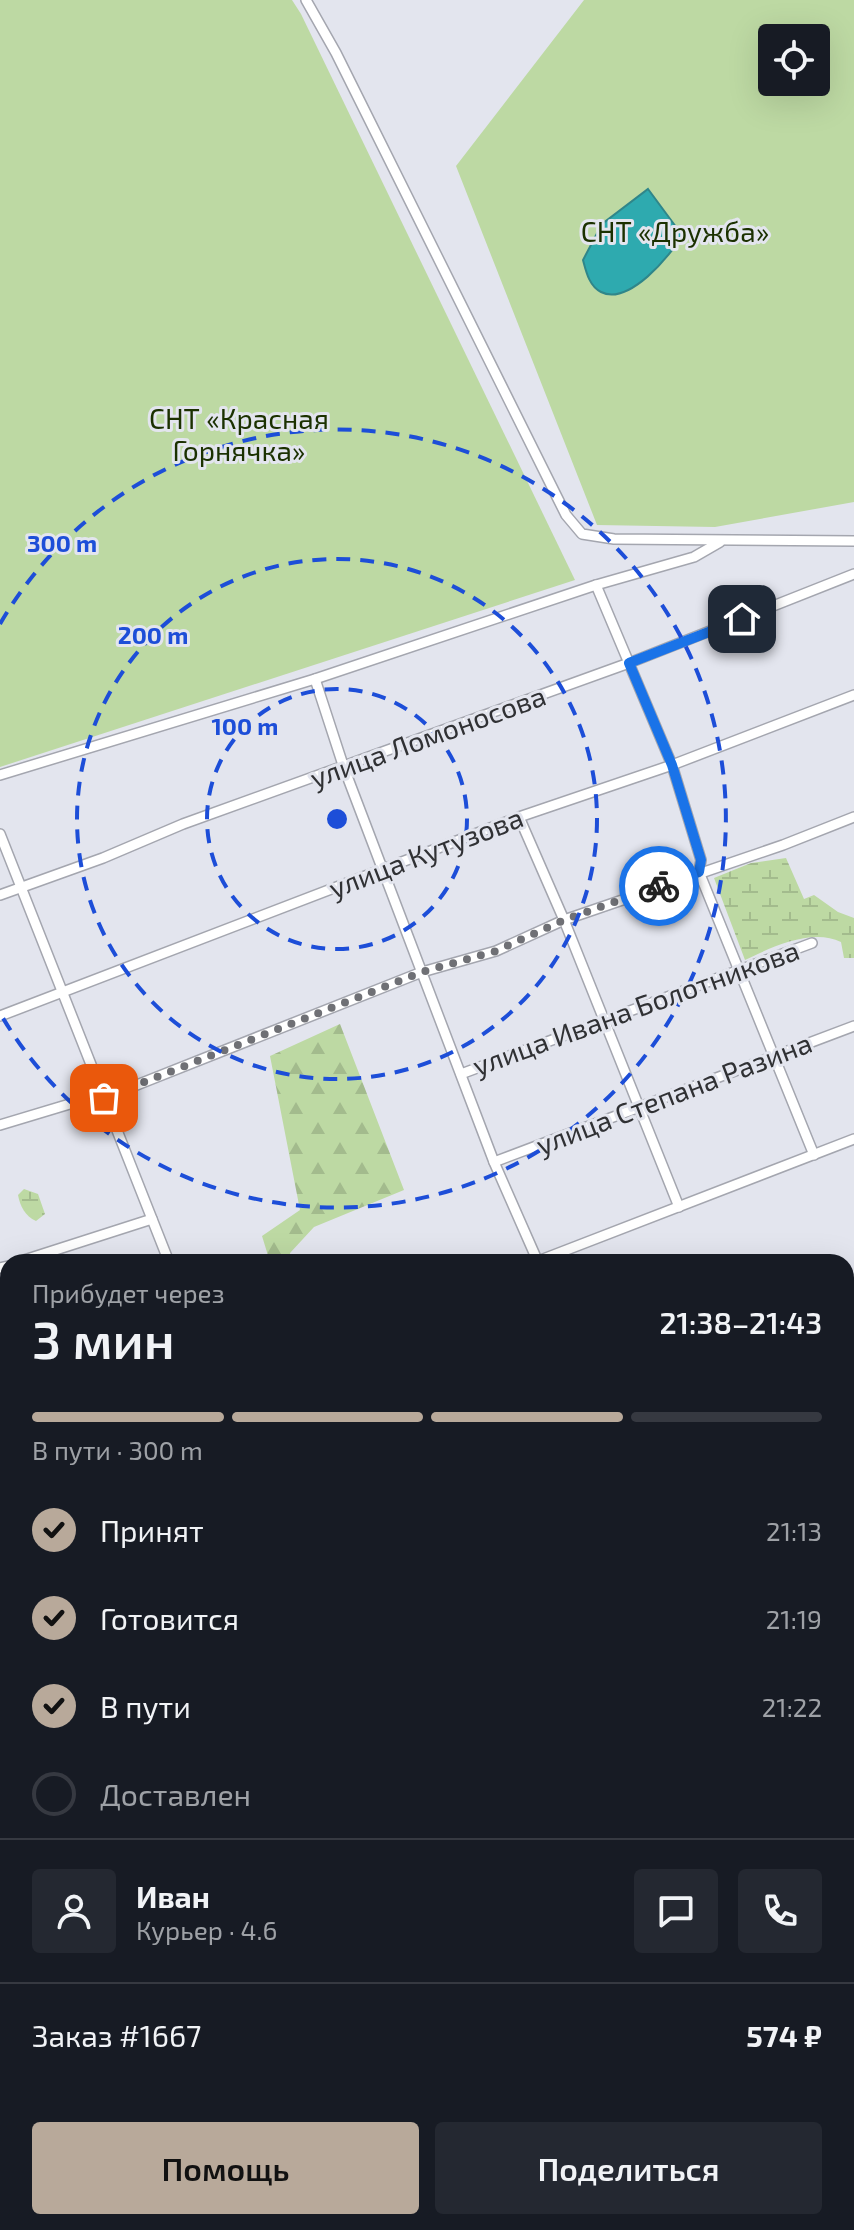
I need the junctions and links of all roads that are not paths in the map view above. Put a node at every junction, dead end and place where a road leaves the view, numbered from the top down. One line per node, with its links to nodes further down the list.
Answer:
1 (306, 0): 2 (street)
2 (723, 541): 3 (street); 5 (street)
3 (854, 541)
4 (854, 574): 6 (street, улица Ломоносова)
5 (596, 585): 6 (street); 7 (street)
6 (629, 663): 9 (street); 10 (street, улица Ломоносова)
7 (315, 679): 10 (street); 11 (street)
8 (854, 695): 9 (street, улица Кутузова)
9 (672, 765): 12 (street, улица Кутузова); 16 (street)
10 (344, 768): 15 (street); 17 (street, улица Ломоносова)
11 (0, 775)
12 (519, 817): 15 (street, улица Кутузова); 19 (street)
13 (854, 817): 16 (street)
14 (0, 834): 17 (street)
15 (385, 870): 22 (street); 23 (street, улица Кутузова)
16 (699, 872): 19 (street); 21 (street)
17 (23, 886): 18 (street, улица Ломоносова); 23 (street)
18 (0, 895)
19 (564, 920): 22 (street); 25 (street)
20 (812, 943): 21 (street, улица Ивана Болотникова)
21 (739, 970): 25 (street, улица Ивана Болотникова); 27 (street)
22 (422, 972): 28 (street); 29 (street)
23 (64, 993): 24 (street, улица Кутузова); 29 (street)
24 (0, 1016)
25 (604, 1019): 28 (street, улица Ивана Болотникова); 30 (street)
26 (854, 1026): 27 (street, улица Степана Разина)
27 (774, 1056): 30 (street, улица Степана Разина); 33 (street)
28 (461, 1074): 34 (street)
29 (104, 1098): 31 (street); 36 (street)
30 (639, 1107): 34 (street, улица Степана Разина); 35 (street)
31 (0, 1125)
32 (854, 1139): 33 (street)
33 (814, 1155): 35 (street)
34 (494, 1162): 39 (street)
35 (679, 1207): 40 (street)
36 (152, 1219): 37 (street); 38 (street)
37 (43, 1254)
38 (166, 1254)
39 (534, 1254)
40 (559, 1254)

